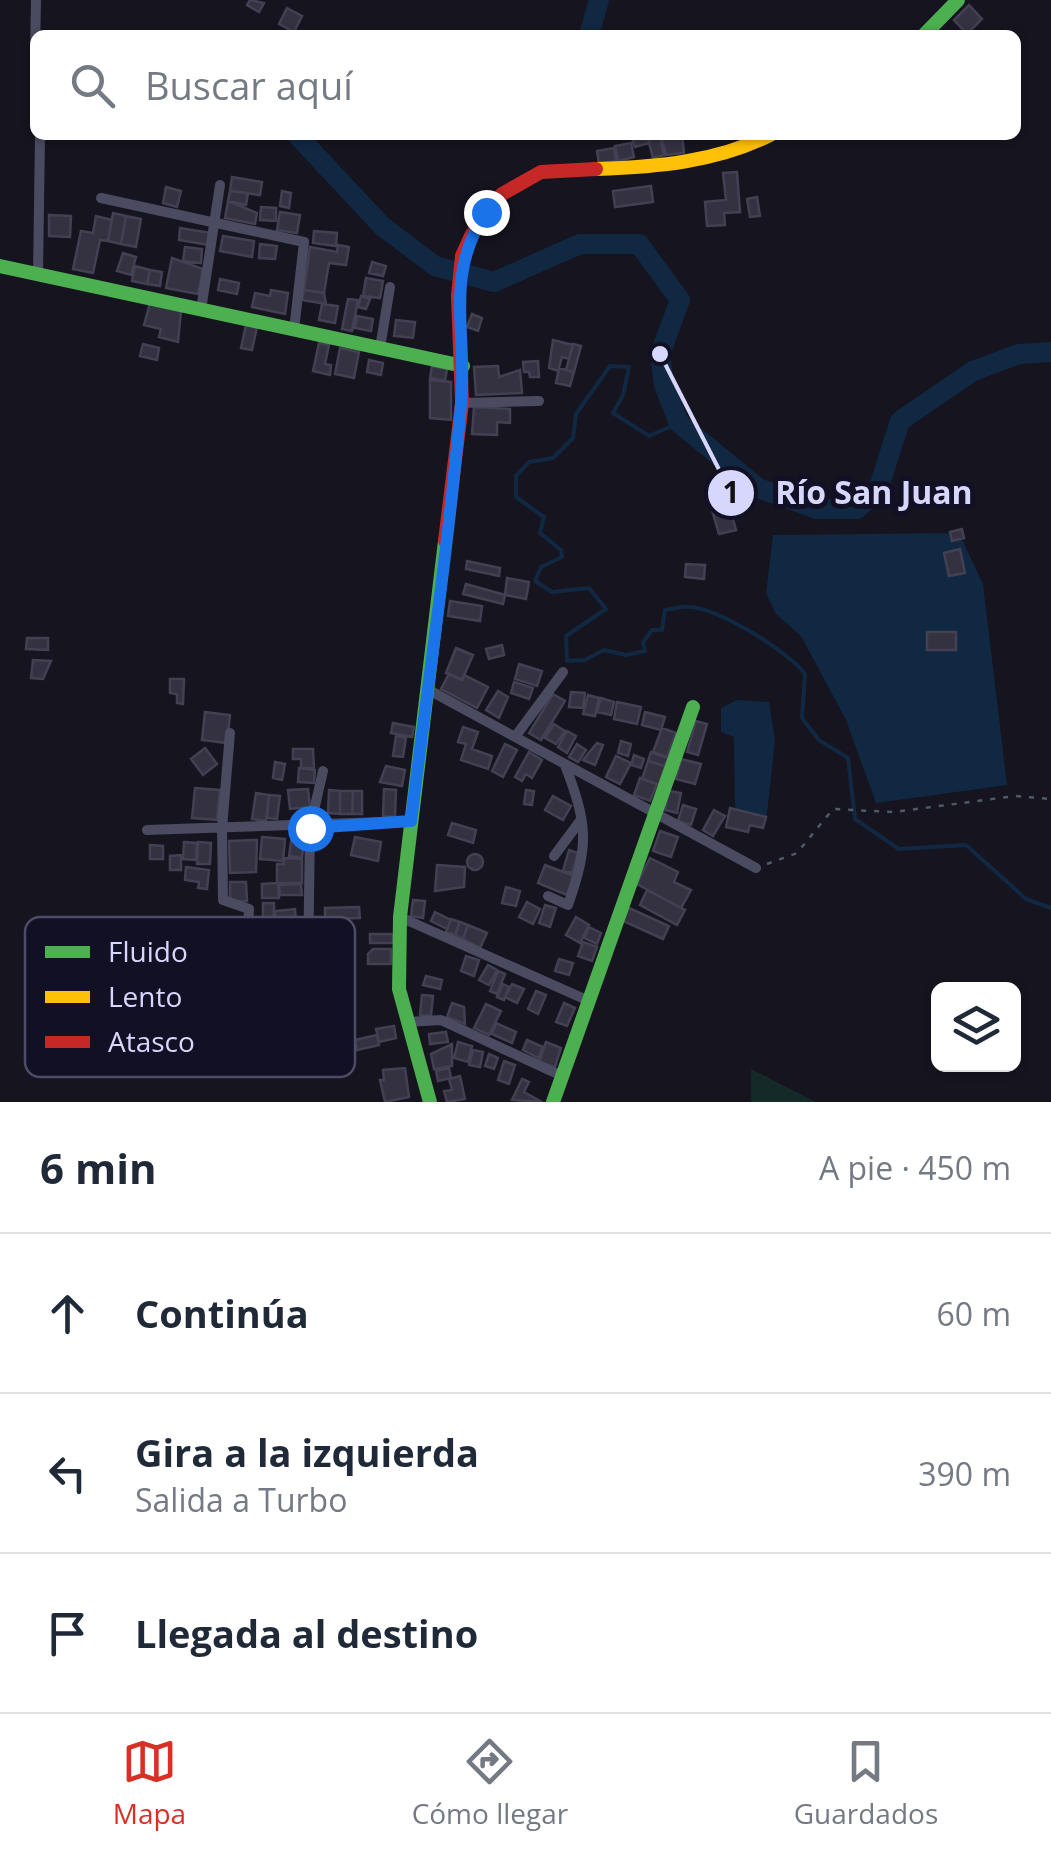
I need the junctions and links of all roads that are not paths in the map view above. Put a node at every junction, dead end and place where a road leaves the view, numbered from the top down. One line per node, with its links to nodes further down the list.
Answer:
1 (36, 0): 3 (street)
2 (958, 0): 4 (main road)
3 (35, 30)
4 (929, 30)
5 (40, 140): 11 (street)
6 (760, 140): 16 (main road)
7 (220, 185): 9 (street)
8 (100, 198): 9 (street)
9 (217, 224): 13 (street); 14 (street)
10 (0, 266): 11 (main road)
11 (38, 275): 13 (main road)
12 (390, 287): 15 (street)
13 (201, 310): 14 (main road)
14 (294, 330): 15 (main road)
15 (380, 348): 16 (main road)
16 (463, 366): 18 (main road)
17 (539, 401): 18 (street)
18 (462, 403): 20 (main road)
19 (563, 672): 23 (street)
20 (427, 689): 23 (street); 27 (main road)
21 (694, 707): 26 (main road)
22 (230, 733): 29 (street)
23 (515, 737): 24 (street)
24 (565, 764): 26 (street); 28 (street)
25 (323, 771): 30 (street)
26 (656, 814): 33 (street); 38 (main road)
27 (411, 821): 30 (street); 37 (main road)
28 (580, 821): 32 (street); 34 (street)
29 (222, 828): 30 (street); 31 (street); 35 (street)
30 (310, 828): 36 (street)
31 (147, 830)
32 (554, 856)
33 (756, 868)
34 (548, 896)
35 (249, 917)
36 (308, 917)
37 (400, 917): 38 (street); 39 (main road)
38 (589, 1001): 40 (main road)
39 (407, 1022): 40 (street); 41 (main road)
40 (562, 1076): 42 (main road)
41 (430, 1102)
42 (552, 1102)

